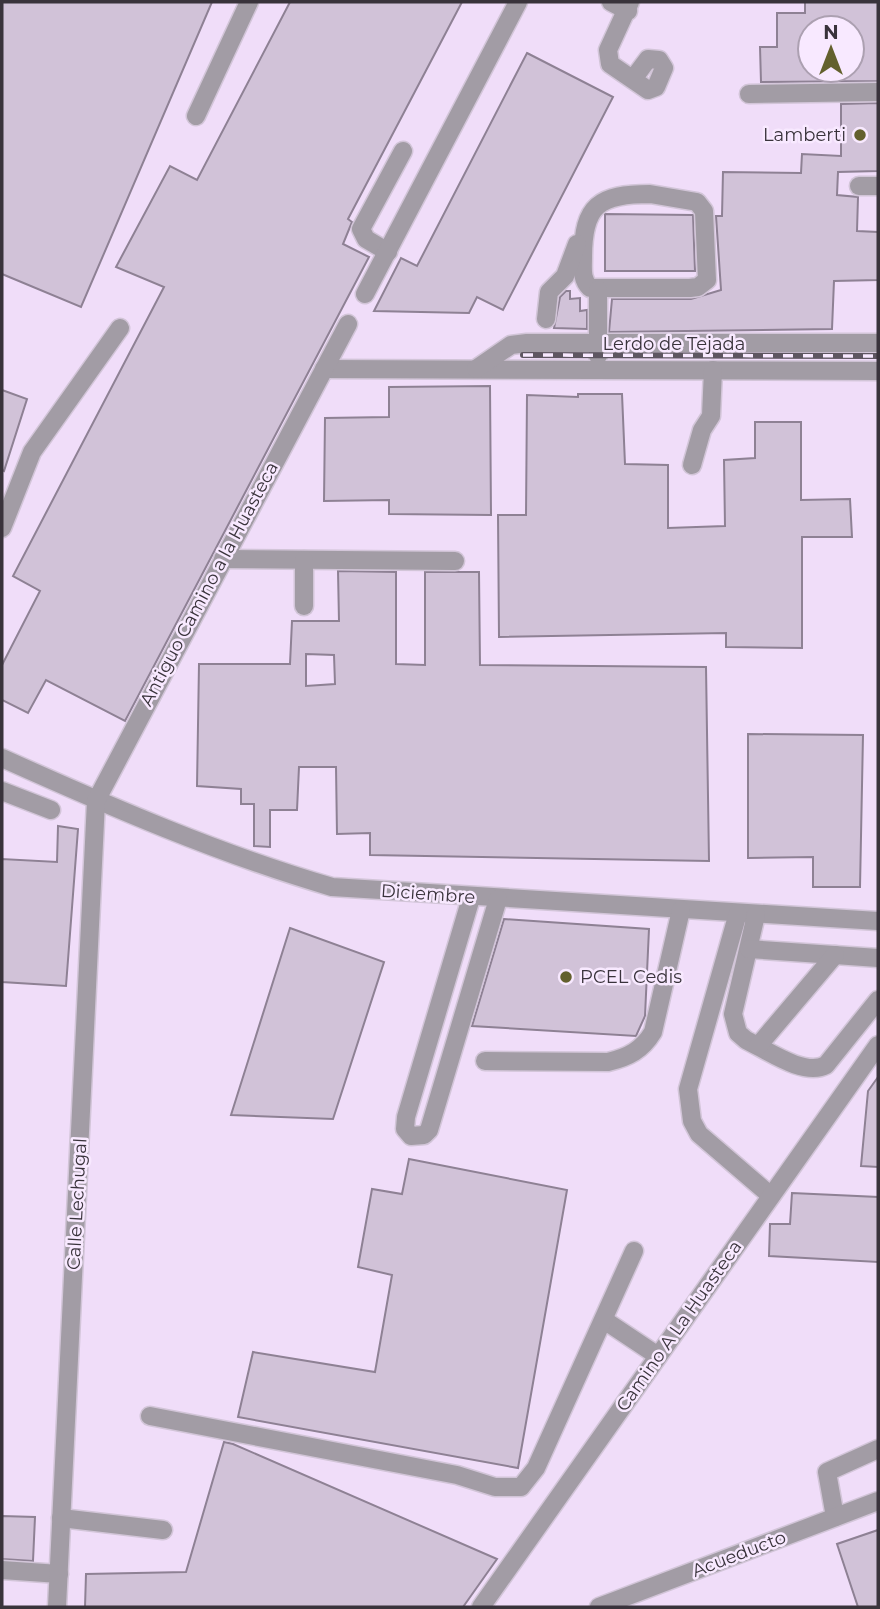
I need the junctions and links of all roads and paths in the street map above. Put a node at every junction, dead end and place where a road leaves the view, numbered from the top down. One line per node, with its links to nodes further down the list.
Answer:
1 (249, 2): 8 (street)
2 (518, 2): 12 (street)
3 (611, 2): 4 (street)
4 (629, 6): 5 (street)
5 (633, 79)
6 (878, 92): 7 (street)
7 (749, 94)
8 (196, 116)
9 (403, 151): 12 (street)
10 (859, 186): 11 (street)
11 (878, 186)
12 (388, 251): 15 (street)
13 (574, 276): 14 (street); 14 (street); 16 (street)
14 (598, 290): 20 (street)
15 (365, 294)
16 (546, 319)
17 (348, 324): 21 (street, Antiguo Camino a la Huasteca)
18 (120, 328): 27 (street)
19 (878, 343): 20 (street, Lerdo de Tejada)
20 (598, 344): 22 (street, Lerdo de Tejada); 23 (street)
21 (324, 369): 22 (street, Lerdo de Tejada); 28 (street, Antiguo Camino a la Huasteca)
22 (476, 369): 23 (street, Lerdo de Tejada)
23 (598, 370): 24 (street, Lerdo de Tejada)
24 (713, 370): 25 (street, Lerdo de Tejada); 26 (street)
25 (878, 370)
26 (692, 465)
27 (2, 528)
28 (223, 559): 29 (street); 34 (street, Antiguo Camino a la Huasteca)
29 (304, 560): 30 (street); 31 (street)
30 (455, 561)
31 (304, 606)
32 (2, 758): 34 (street, Diciembre)
33 (2, 791): 35 (street)
34 (96, 801): 36 (street, Diciembre); 56 (street, Calle Lechugal)
35 (51, 810)
36 (471, 898): 37 (street, Diciembre); 37 (street)
37 (498, 899): 38 (street, Diciembre)
38 (681, 910): 39 (street, Diciembre); 47 (street)
39 (747, 914): 40 (street, Diciembre); 41 (street); 48 (street)
40 (878, 921)
41 (749, 949): 42 (street); 46 (street)
42 (835, 955): 43 (street); 46 (street)
43 (878, 958)
44 (878, 1000): 46 (street)
45 (878, 1045): 48 (street, Camino A La Huasteca)
46 (758, 1046)
47 (485, 1061)
48 (771, 1196): 51 (street, Camino A La Huasteca)
49 (634, 1251): 50 (street)
50 (604, 1320): 51 (street); 52 (street)
51 (658, 1356): 62 (street, Camino A La Huasteca)
52 (150, 1416)
53 (878, 1449): 55 (street)
54 (878, 1501): 55 (street, Acueducto)
55 (835, 1517): 60 (street, Acueducto)
56 (61, 1518): 57 (street); 59 (street, Calle Lechugal)
57 (163, 1530)
58 (2, 1570): 59 (street)
59 (58, 1574): 61 (street, Calle Lechugal)
60 (638, 1600): 63 (street, Acueducto)
61 (57, 1607)
62 (481, 1607)
63 (599, 1607)

